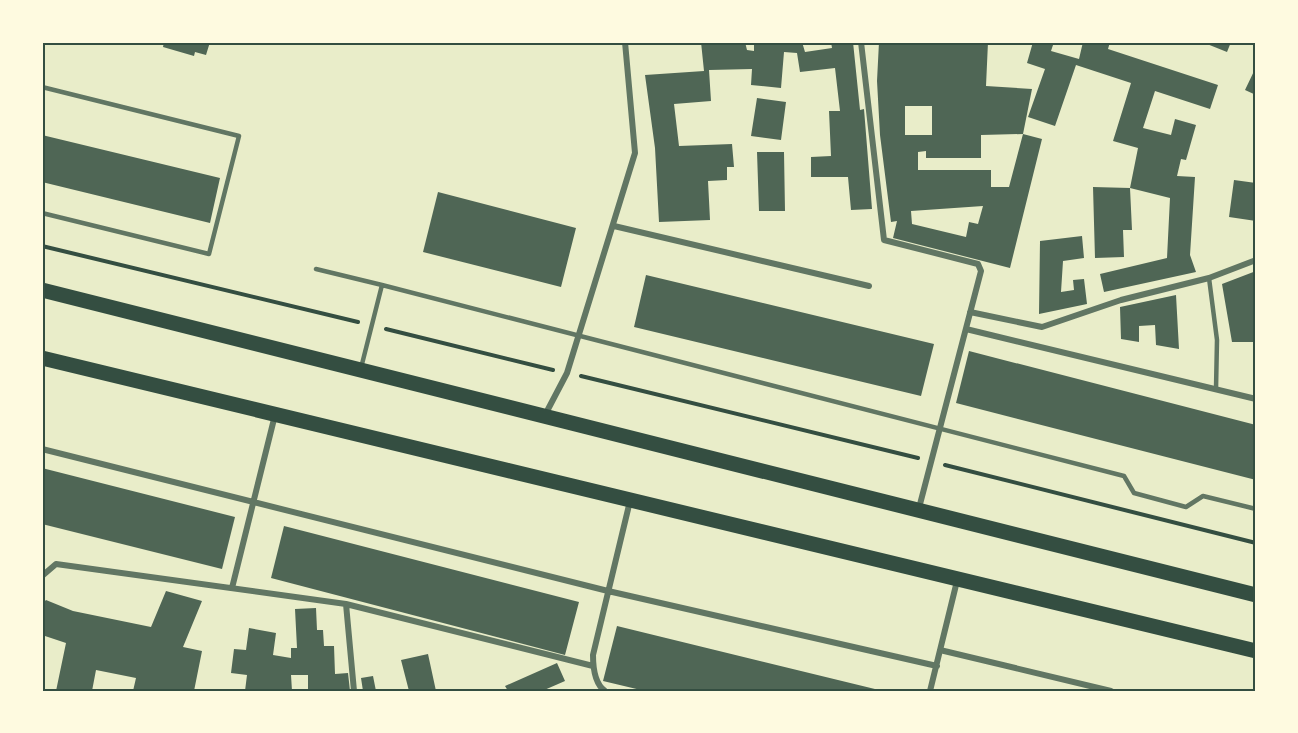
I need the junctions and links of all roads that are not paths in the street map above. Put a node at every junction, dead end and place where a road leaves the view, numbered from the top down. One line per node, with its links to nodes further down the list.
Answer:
1 (625, 42): 5 (street)
2 (861, 42): 12 (street)
3 (42, 87): 4 (lane)
4 (42, 213)
5 (614, 226): 10 (street); 14 (street)
6 (1256, 260): 8 (street)
7 (316, 269): 9 (lane)
8 (1209, 278): 12 (street); 17 (lane)
9 (382, 285): 14 (lane); 16 (lane)
10 (869, 286)
11 (42, 291): 16 (main road)
12 (970, 312): 13 (street)
13 (966, 329): 17 (street); 21 (street)
14 (578, 335): 20 (street); 21 (lane)
15 (42, 358): 19 (main road)
16 (361, 371): 20 (main road)
17 (1216, 389): 18 (street)
18 (1256, 399)
19 (275, 414): 23 (main road); 24 (street)
20 (544, 417): 26 (main road)
21 (940, 427): 25 (lane); 26 (street)
22 (42, 449): 24 (street)
23 (630, 500): 28 (main road); 30 (street)
24 (255, 501): 29 (street); 30 (street)
25 (1256, 509)
26 (919, 511): 31 (main road)
27 (42, 576): 29 (street)
28 (957, 579): 33 (street); 34 (main road)
29 (232, 588): 32 (street)
30 (608, 591): 35 (street); 36 (street)
31 (1256, 595)
32 (346, 604): 35 (street); 37 (street)
33 (940, 650): 36 (street); 40 (street)
34 (1256, 651)
35 (593, 666): 38 (street)
36 (937, 666): 39 (street)
37 (354, 691)
38 (605, 691)
39 (930, 691)
40 (1111, 691)

